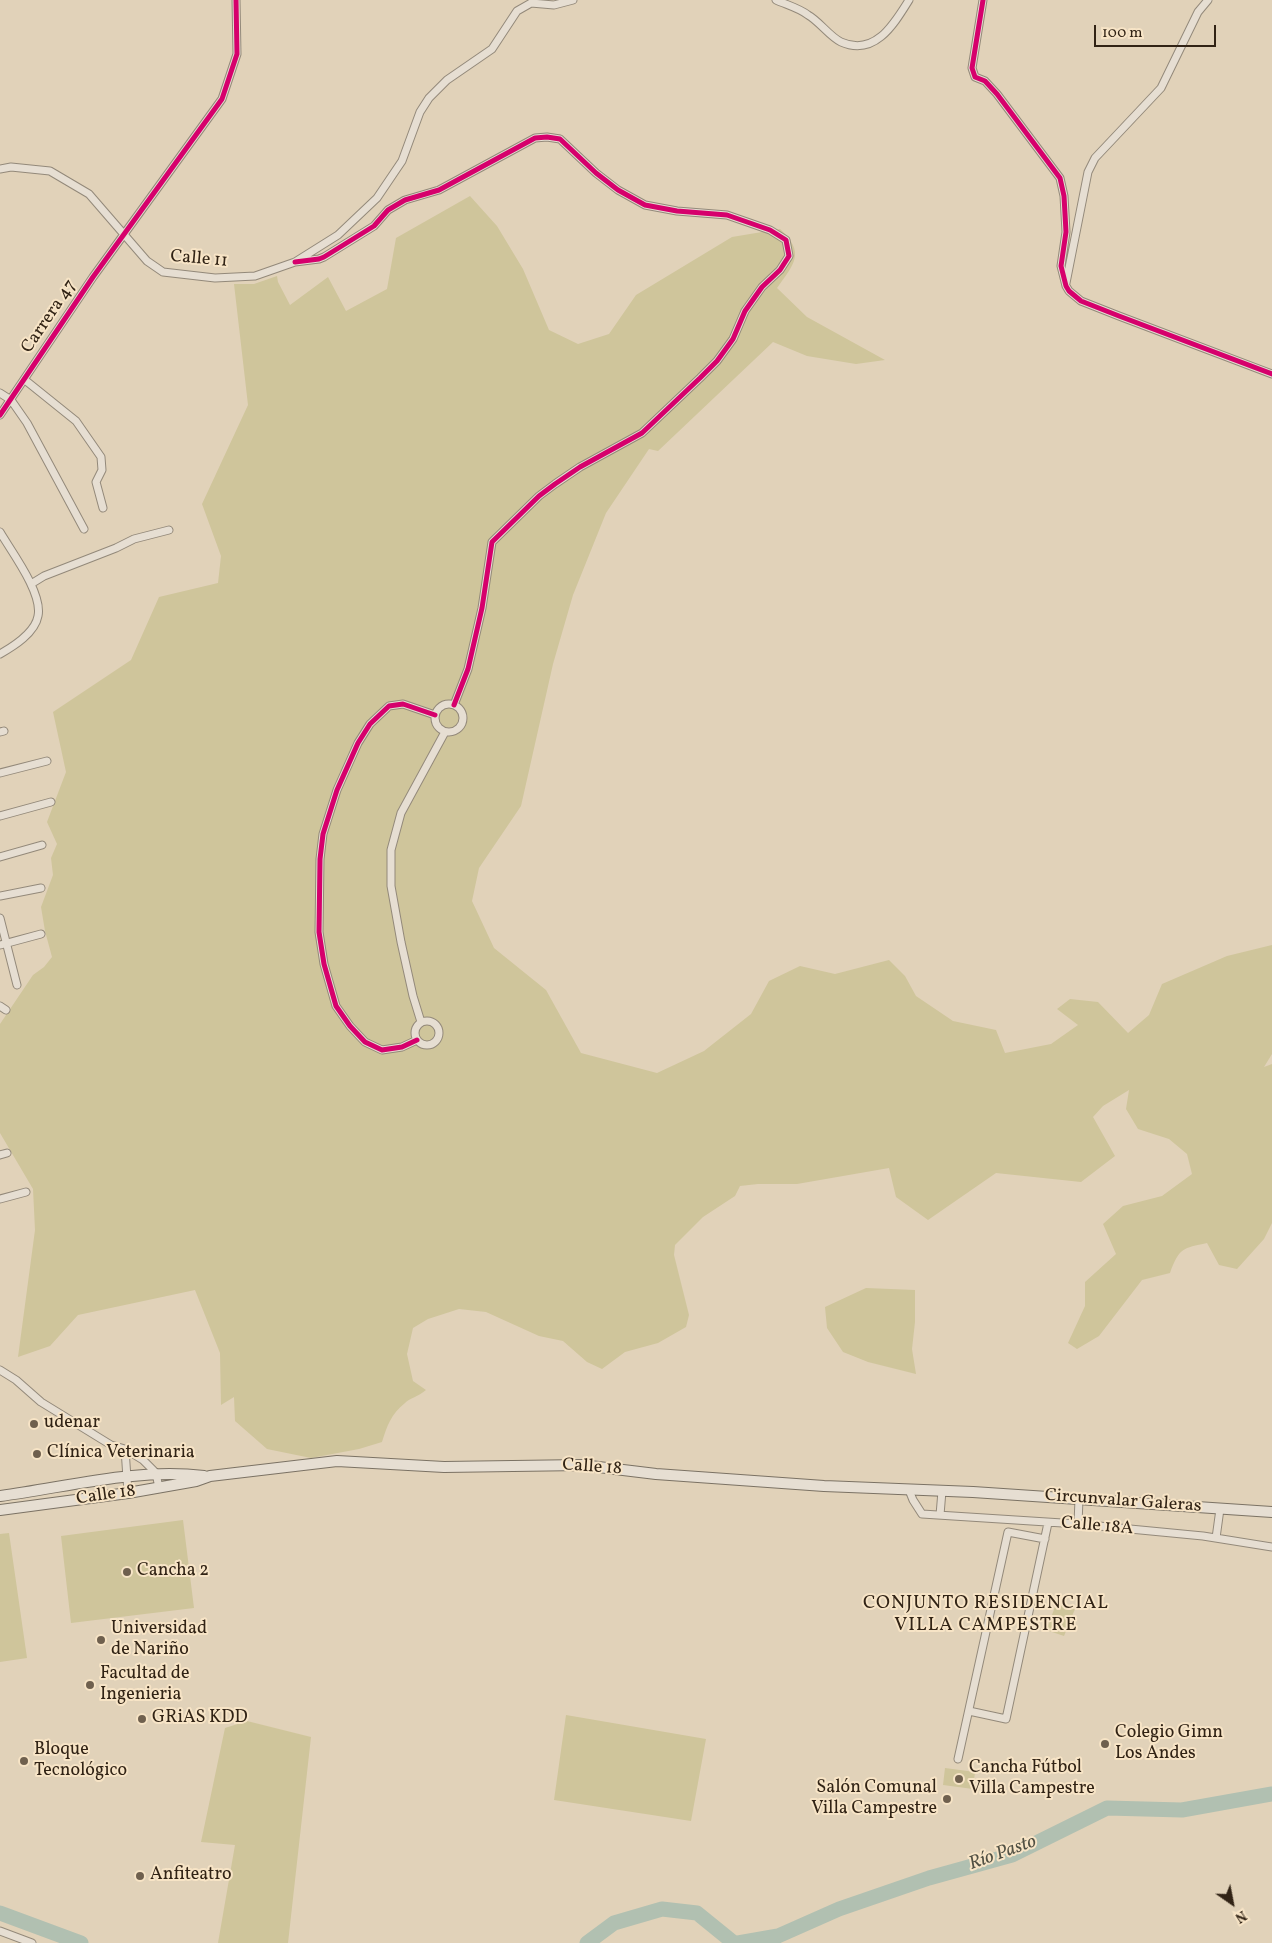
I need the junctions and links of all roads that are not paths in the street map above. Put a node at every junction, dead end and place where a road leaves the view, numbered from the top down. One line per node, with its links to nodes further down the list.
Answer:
1 (236, 0): 8 (street, Carrera 47)
2 (573, 0): 9 (street)
3 (776, 0): 4 (street)
4 (909, 0)
5 (983, 0): 10 (street)
6 (1208, 0): 10 (street)
7 (0, 169): 8 (street, Calle 11)
8 (123, 235): 9 (street, Calle 11); 12 (street, Carrera 47)
9 (295, 262): 22 (street)
10 (1066, 286): 11 (street)
11 (1272, 374)
12 (25, 380): 14 (street, Carrera 47); 16 (street)
13 (0, 393): 14 (street)
14 (11, 400): 15 (street, Carrera 47); 17 (street)
15 (0, 415)
16 (103, 508)
17 (84, 529)
18 (169, 530): 20 (street)
19 (0, 532): 20 (street)
20 (31, 584): 21 (street)
21 (0, 652)
22 (454, 705): 23 (street); 24 (street)
23 (435, 715): 24 (street); 38 (street)
24 (445, 732): 37 (street)
25 (47, 762): 26 (street)
26 (0, 773)
27 (51, 802): 28 (street)
28 (0, 816)
29 (42, 845): 30 (street)
30 (0, 856)
31 (41, 888): 32 (street)
32 (0, 896)
33 (0, 918): 35 (street)
34 (41, 934): 35 (street)
35 (3, 944): 36 (street)
36 (17, 985)
37 (421, 1022): 38 (street); 38 (street)
38 (417, 1040)
39 (26, 1192): 40 (street)
40 (0, 1199)
41 (0, 1370): 42 (street)
42 (125, 1449): 43 (street); 44 (street)
43 (156, 1473): 44 (main road, Calle 18); 45 (main road, Calle 18); 46 (street)
44 (128, 1475): 50 (street); 51 (main road, Calle 18)
45 (210, 1476): 46 (main road, Calle 18); 47 (main road, Calle 18)
46 (159, 1488): 50 (main road, Calle 18)
47 (909, 1490): 48 (main road, Calle 18); 56 (street, Calle 18A)
48 (942, 1491): 49 (main road, Calle 18); 56 (street)
49 (973, 1492): 52 (main road, Circunvalar Galeras)
50 (128, 1493): 54 (main road, Calle 18)
51 (0, 1496)
52 (1079, 1499): 53 (main road, Circunvalar Galeras); 58 (street)
53 (1220, 1509): 55 (main road, Circunvalar Galeras); 59 (street)
54 (0, 1510)
55 (1272, 1512)
56 (940, 1515): 57 (street, Calle 18A)
57 (1048, 1523): 58 (street, Calle 18A); 60 (street)
58 (1078, 1524): 59 (street, Calle 18A)
59 (1216, 1538): 61 (street, Calle 18A)
60 (1045, 1539): 62 (street); 62 (street)
61 (1272, 1547)
62 (969, 1711): 63 (street)
63 (958, 1759)
64 (0, 1930): 65 (street)
65 (32, 1943)

